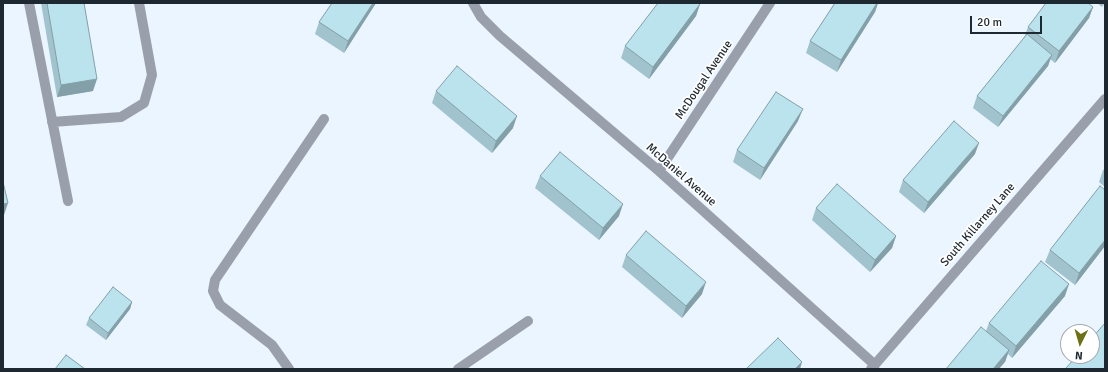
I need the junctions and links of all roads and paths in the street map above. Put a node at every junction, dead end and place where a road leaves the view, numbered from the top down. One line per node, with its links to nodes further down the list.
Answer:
1 (29, 3): 7 (street)
2 (139, 3): 7 (street)
3 (473, 3): 8 (street, McDaniel Avenue)
4 (770, 3): 8 (street, McDougal Avenue)
5 (1105, 99): 11 (street, South Killarney Lane)
6 (324, 119): 12 (street)
7 (52, 122): 9 (street)
8 (659, 171): 11 (street, McDaniel Avenue)
9 (68, 200)
10 (528, 321): 13 (street)
11 (873, 367)
12 (289, 369)
13 (458, 369)

